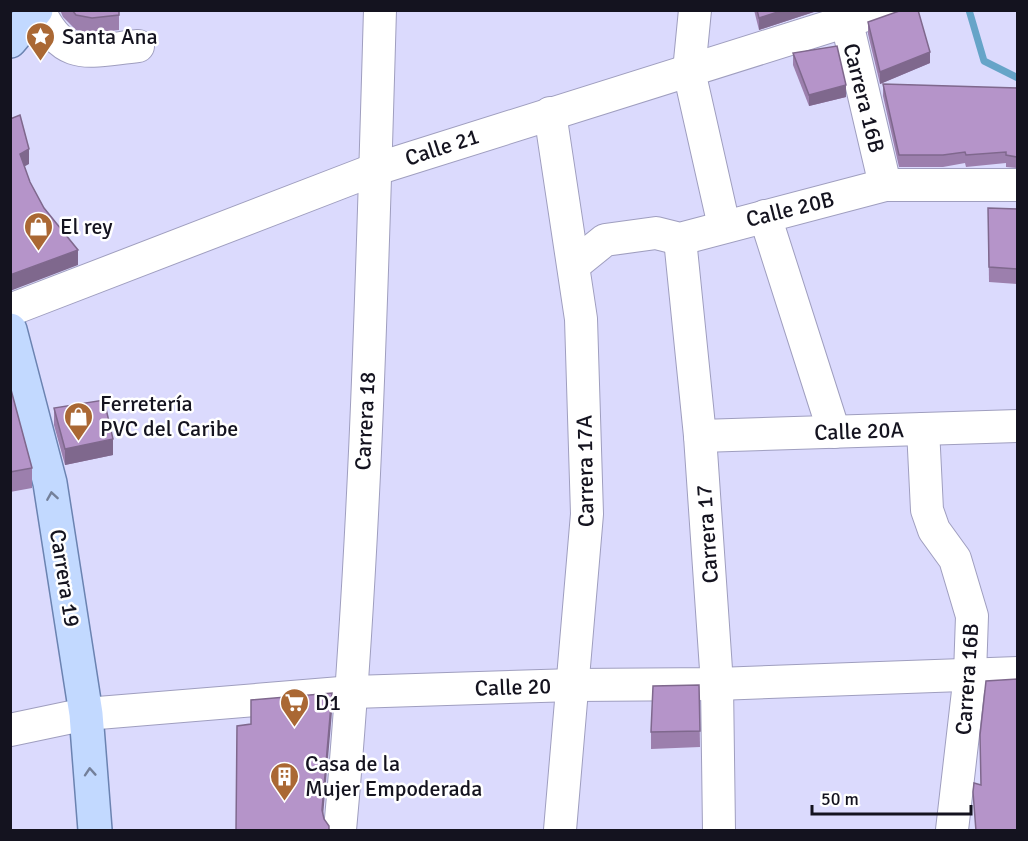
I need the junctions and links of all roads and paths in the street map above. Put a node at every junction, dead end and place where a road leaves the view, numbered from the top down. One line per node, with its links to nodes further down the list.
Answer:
1 (37, 10): 6 (main road); 7 (street)
2 (380, 10): 10 (street, Carrera 18)
3 (695, 10): 8 (street)
4 (882, 10): 5 (street, Calle 21)
5 (845, 16): 8 (street, Calle 21); 11 (street, Carrera 16B)
6 (10, 41)
7 (138, 46)
8 (689, 71): 9 (street, Calle 21); 14 (street)
9 (550, 113): 10 (street, Calle 21); 16 (street, Carrera 17A)
10 (376, 169): 17 (street, Calle 21); 27 (street, Carrera 18)
11 (885, 185): 12 (street, Calle 20B); 13 (street, Calle 20B)
12 (1017, 185)
13 (765, 216): 14 (street, Calle 20B); 21 (street)
14 (724, 226): 15 (street, Calle 20B)
15 (680, 239): 16 (street, Calle 20B); 22 (street, Carrera 17)
16 (574, 266): 26 (street, Carrera 17A)
17 (10, 310)
18 (10, 330): 28 (main road, Carrera 19, one-way to 18)
19 (1017, 426): 20 (street, Calle 20A)
20 (923, 429): 21 (street, Calle 20A); 24 (street, Carrera 16B)
21 (834, 432): 22 (street, Calle 20A)
22 (700, 436): 25 (street, Carrera 17)
23 (1017, 673): 24 (street, Calle 20)
24 (970, 674): 25 (street, Calle 20); 34 (street, Carrera 16B)
25 (717, 684): 26 (street, Calle 20); 33 (street, Carrera 17)
26 (574, 685): 27 (street, Calle 20); 32 (street, Carrera 17A)
27 (353, 692): 28 (street, Calle 20); 31 (street, Carrera 18)
28 (86, 714): 29 (street, Calle 20); 30 (main road, Carrera 19, one-way to 28)
29 (10, 730)
30 (95, 831)
31 (340, 831)
32 (560, 831)
33 (719, 831)
34 (952, 831)

